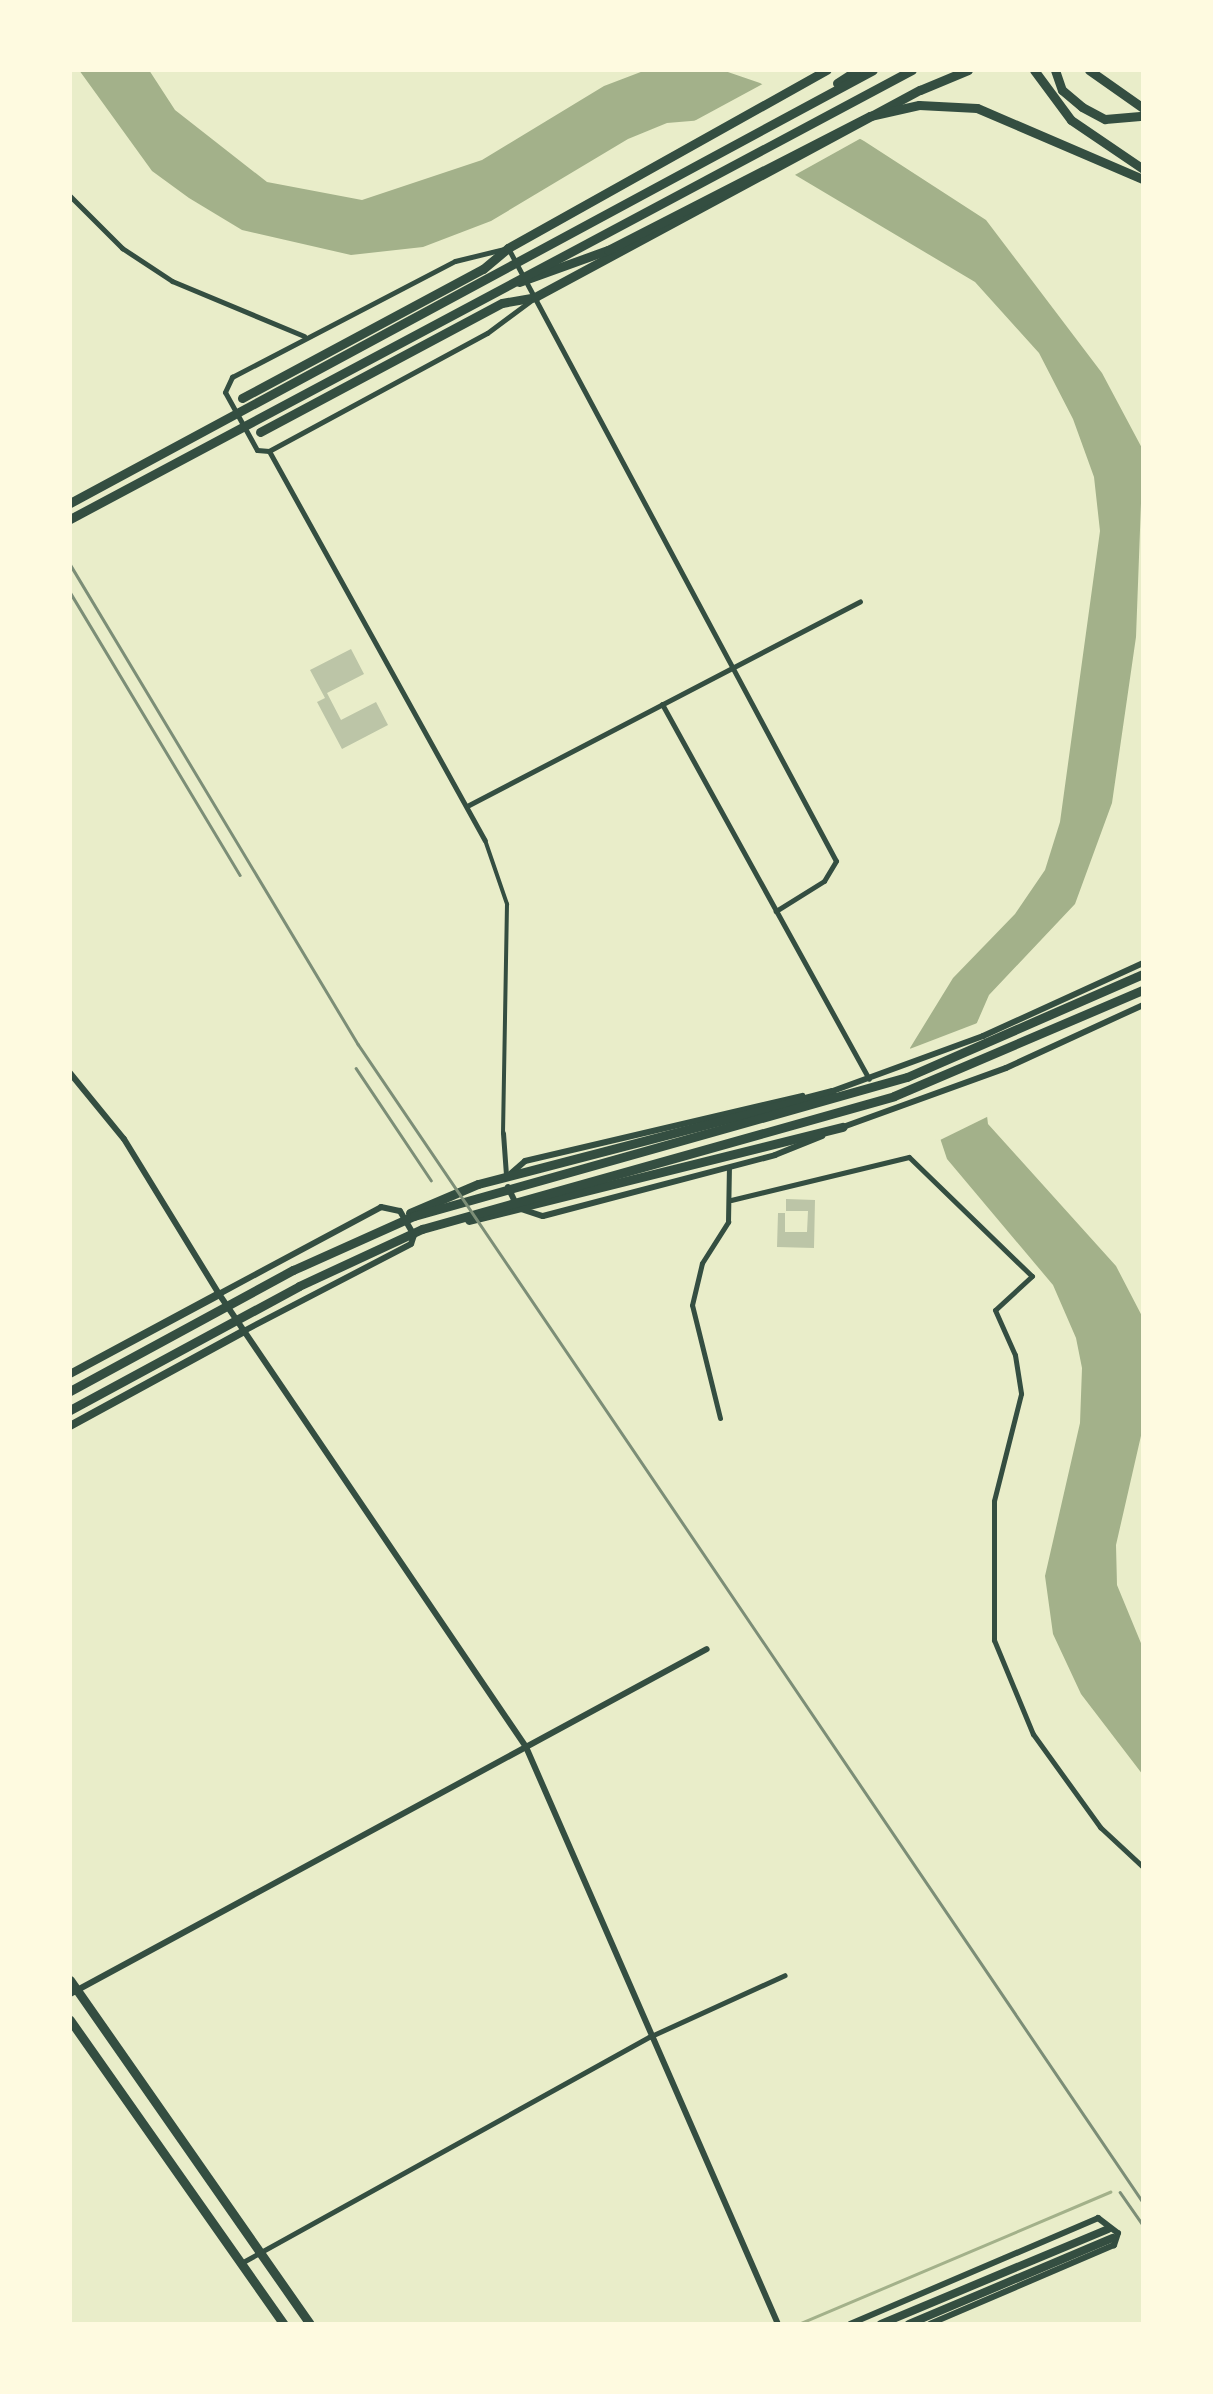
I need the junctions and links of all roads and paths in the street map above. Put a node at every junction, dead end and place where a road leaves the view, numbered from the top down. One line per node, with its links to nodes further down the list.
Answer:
1 (827, 70): 15 (main road)
2 (858, 70): 10 (main road)
3 (874, 70): 10 (main road)
4 (912, 70): 16 (main road)
5 (968, 70): 17 (main road)
6 (1034, 70): 12 (main road)
7 (1055, 70): 11 (main road)
8 (1089, 70): 9 (main road)
9 (1143, 108)
10 (793, 112): 22 (main road)
11 (1143, 116)
12 (1143, 169)
13 (1143, 179): 16 (main road)
14 (70, 196): 18 (street)
15 (508, 248): 17 (street); 18 (street); 19 (main road)
16 (493, 292): 23 (main road)
17 (535, 298): 20 (main road); 21 (street); 25 (street)
18 (306, 337): 21 (street)
19 (242, 398)
20 (260, 432)
21 (269, 451): 27 (street)
22 (70, 504)
23 (70, 520)
24 (860, 601): 25 (street)
25 (732, 668): 26 (street); 29 (street)
26 (662, 704): 27 (street); 29 (street)
27 (467, 806): 28 (street)
28 (486, 840): 38 (street)
29 (776, 911): 35 (street)
30 (1143, 963): 35 (street)
31 (1143, 974): 43 (main road)
32 (1143, 990): 42 (main road)
33 (1143, 1005): 37 (street)
34 (70, 1073): 44 (street)
35 (869, 1080): 36 (street)
36 (831, 1092): 40 (street); 43 (main road)
37 (843, 1127): 39 (street); 42 (main road)
38 (503, 1133): 40 (street)
39 (729, 1167): 40 (street); 41 (street)
40 (507, 1178)
41 (731, 1200): 49 (street); 53 (street)
42 (422, 1229): 48 (main road)
43 (355, 1242): 47 (main road)
44 (219, 1294): 45 (street); 45 (street); 46 (main road)
45 (244, 1332): 50 (main road); 52 (street)
46 (70, 1374)
47 (70, 1391)
48 (70, 1410)
49 (720, 1418)
50 (70, 1426)
51 (707, 1649): 52 (street)
52 (526, 1747): 56 (street); 58 (street)
53 (1143, 1867)
54 (785, 1975): 58 (street)
55 (70, 1980): 56 (main road)
56 (74, 1992): 59 (main road)
57 (70, 2020): 60 (main road)
58 (649, 2037): 59 (street); 63 (street)
59 (262, 2252): 60 (street); 62 (main road)
60 (243, 2262): 61 (main road)
61 (284, 2324)
62 (310, 2324)
63 (778, 2324)
64 (850, 2324): 67 (street)
65 (881, 2324): 66 (main road)
66 (908, 2324)
67 (930, 2324)

